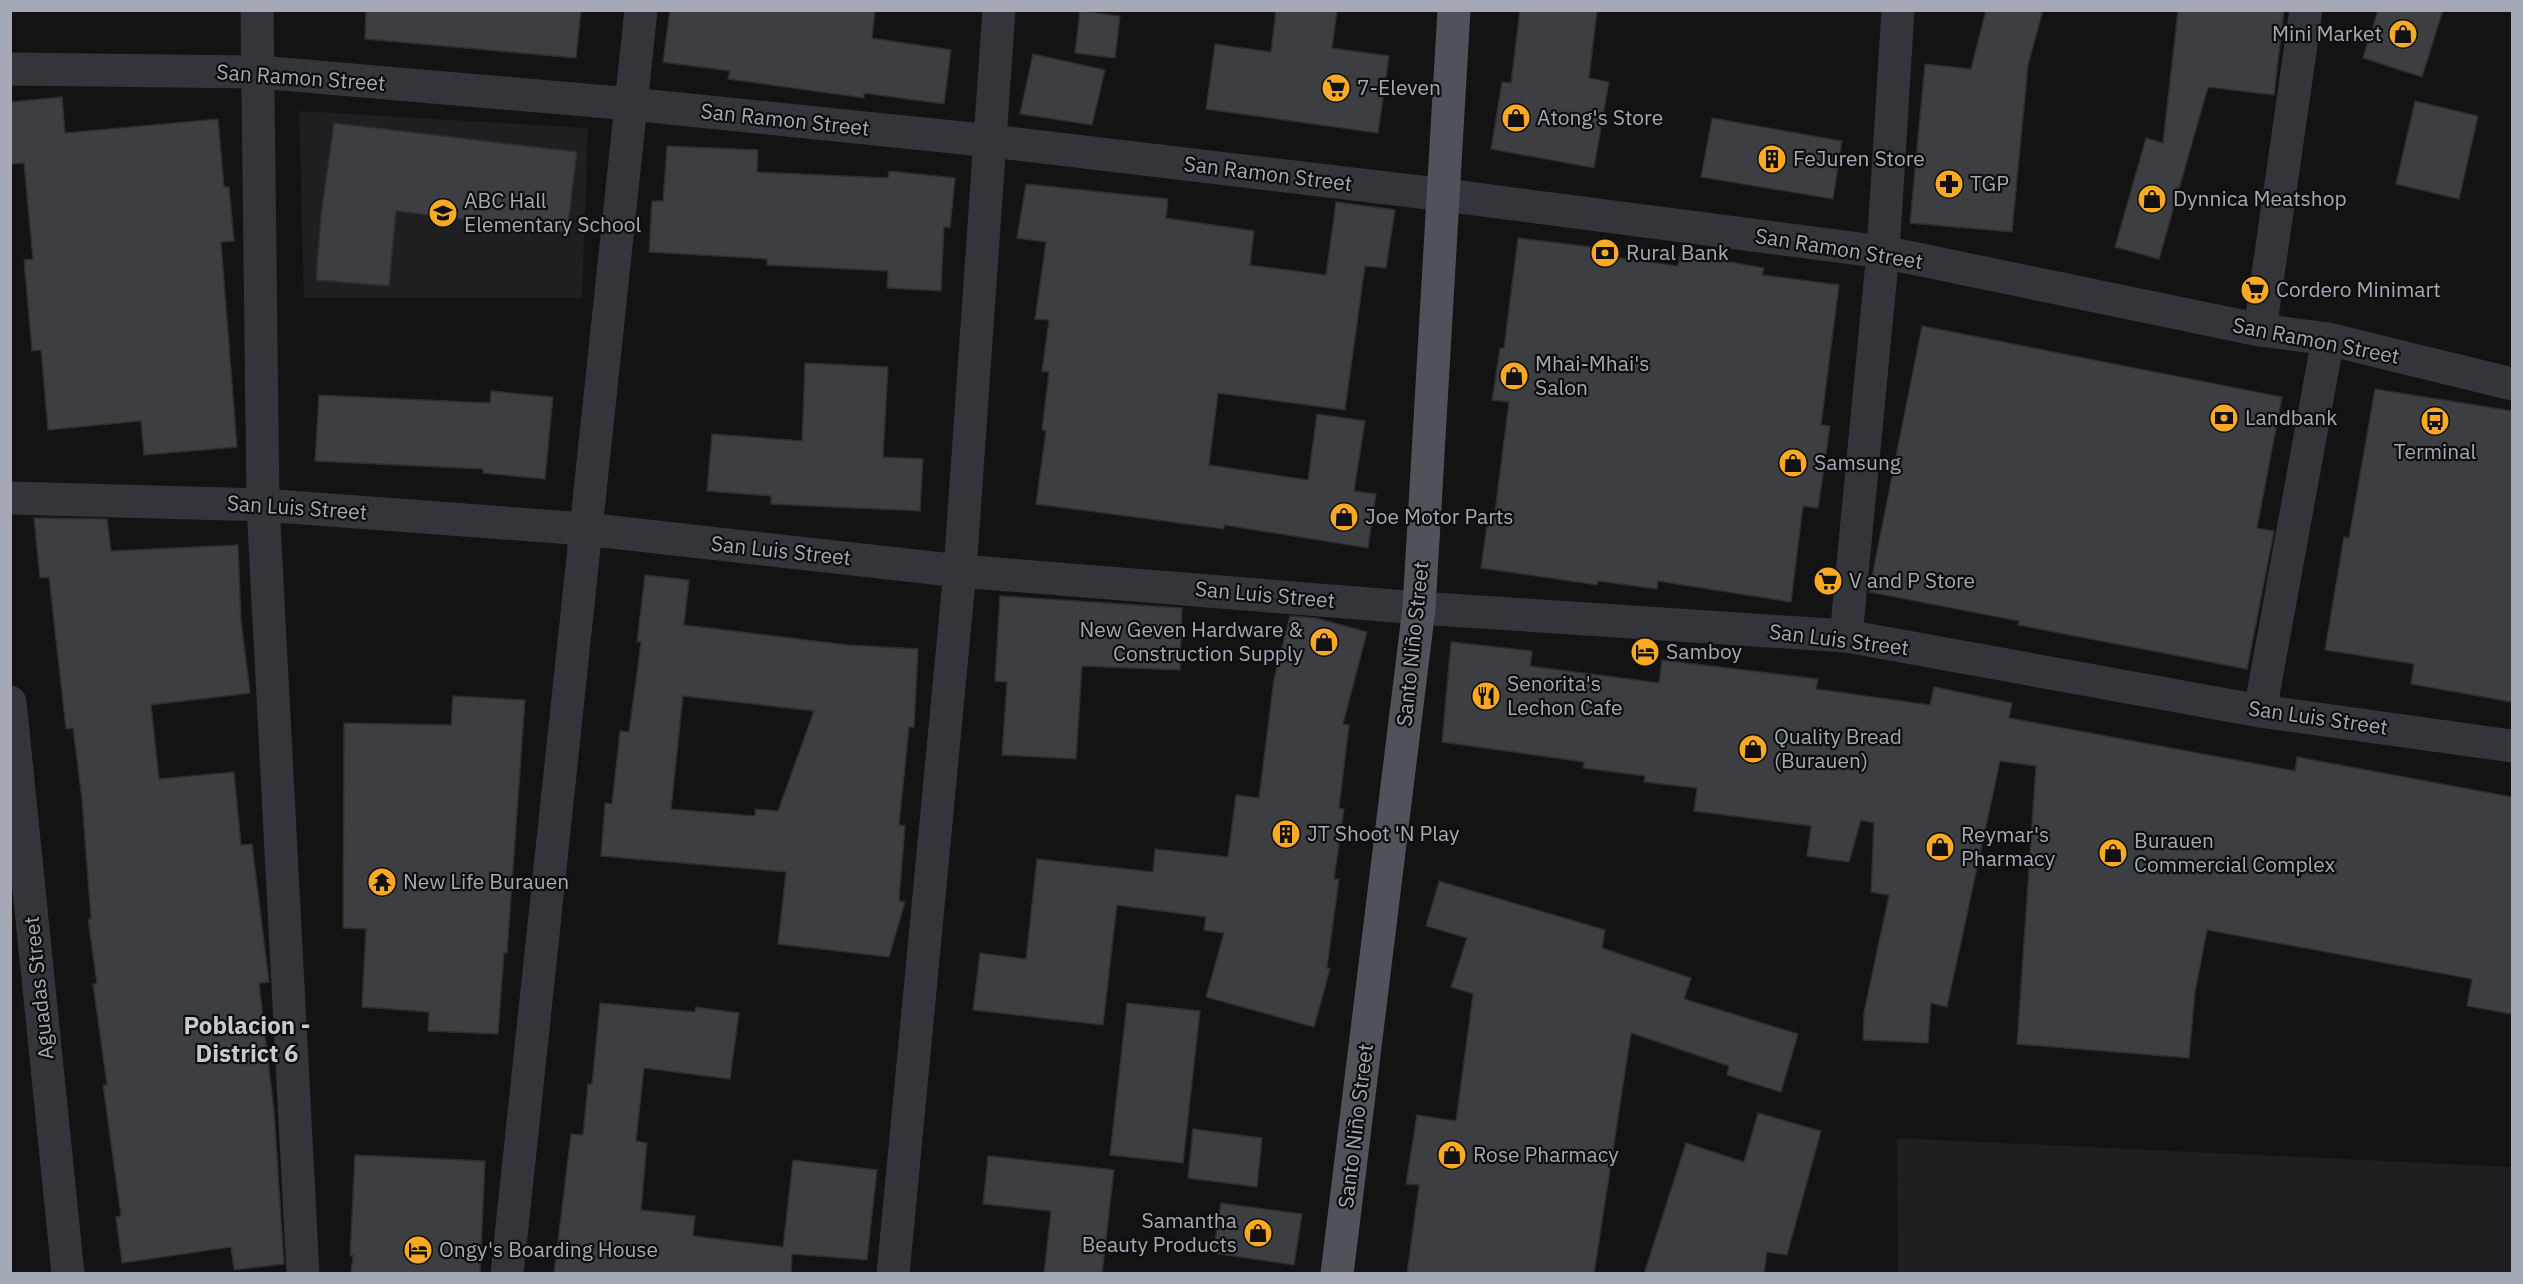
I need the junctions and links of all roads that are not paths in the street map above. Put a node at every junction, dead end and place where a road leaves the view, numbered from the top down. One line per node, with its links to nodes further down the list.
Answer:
1 (257, 10): 8 (street)
2 (641, 10): 9 (street)
3 (999, 10): 10 (street)
4 (1454, 10): 11 (main road, Santo Niño Street)
5 (1898, 10): 12 (street)
6 (2306, 10): 13 (street)
7 (10, 69): 8 (street, San Ramon Street)
8 (259, 72): 9 (street, San Ramon Street); 17 (street)
9 (631, 104): 10 (street, San Ramon Street); 18 (street)
10 (992, 141): 11 (street, San Ramon Street); 19 (street)
11 (1445, 195): 12 (street, San Ramon Street); 20 (main road, Santo Niño Street)
12 (1883, 252): 13 (street, San Ramon Street); 21 (street)
13 (2260, 330): 14 (street, San Ramon Street)
14 (2328, 339): 15 (street, San Ramon Street); 23 (street)
15 (2512, 384)
16 (10, 498): 17 (street, San Luis Street)
17 (263, 505): 18 (street, San Luis Street); 26 (street)
18 (585, 529): 19 (street, San Luis Street); 27 (street)
19 (960, 571): 20 (street, San Luis Street); 28 (street)
20 (1419, 608): 21 (street, San Luis Street); 29 (main road, Santo Niño Street)
21 (1846, 636): 23 (street, San Luis Street)
22 (10, 702): 25 (street, Aguadas Street)
23 (2260, 711): 24 (street, San Luis Street)
24 (2512, 746)
25 (68, 1274)
26 (303, 1274)
27 (507, 1274)
28 (893, 1274)
29 (1337, 1274)

